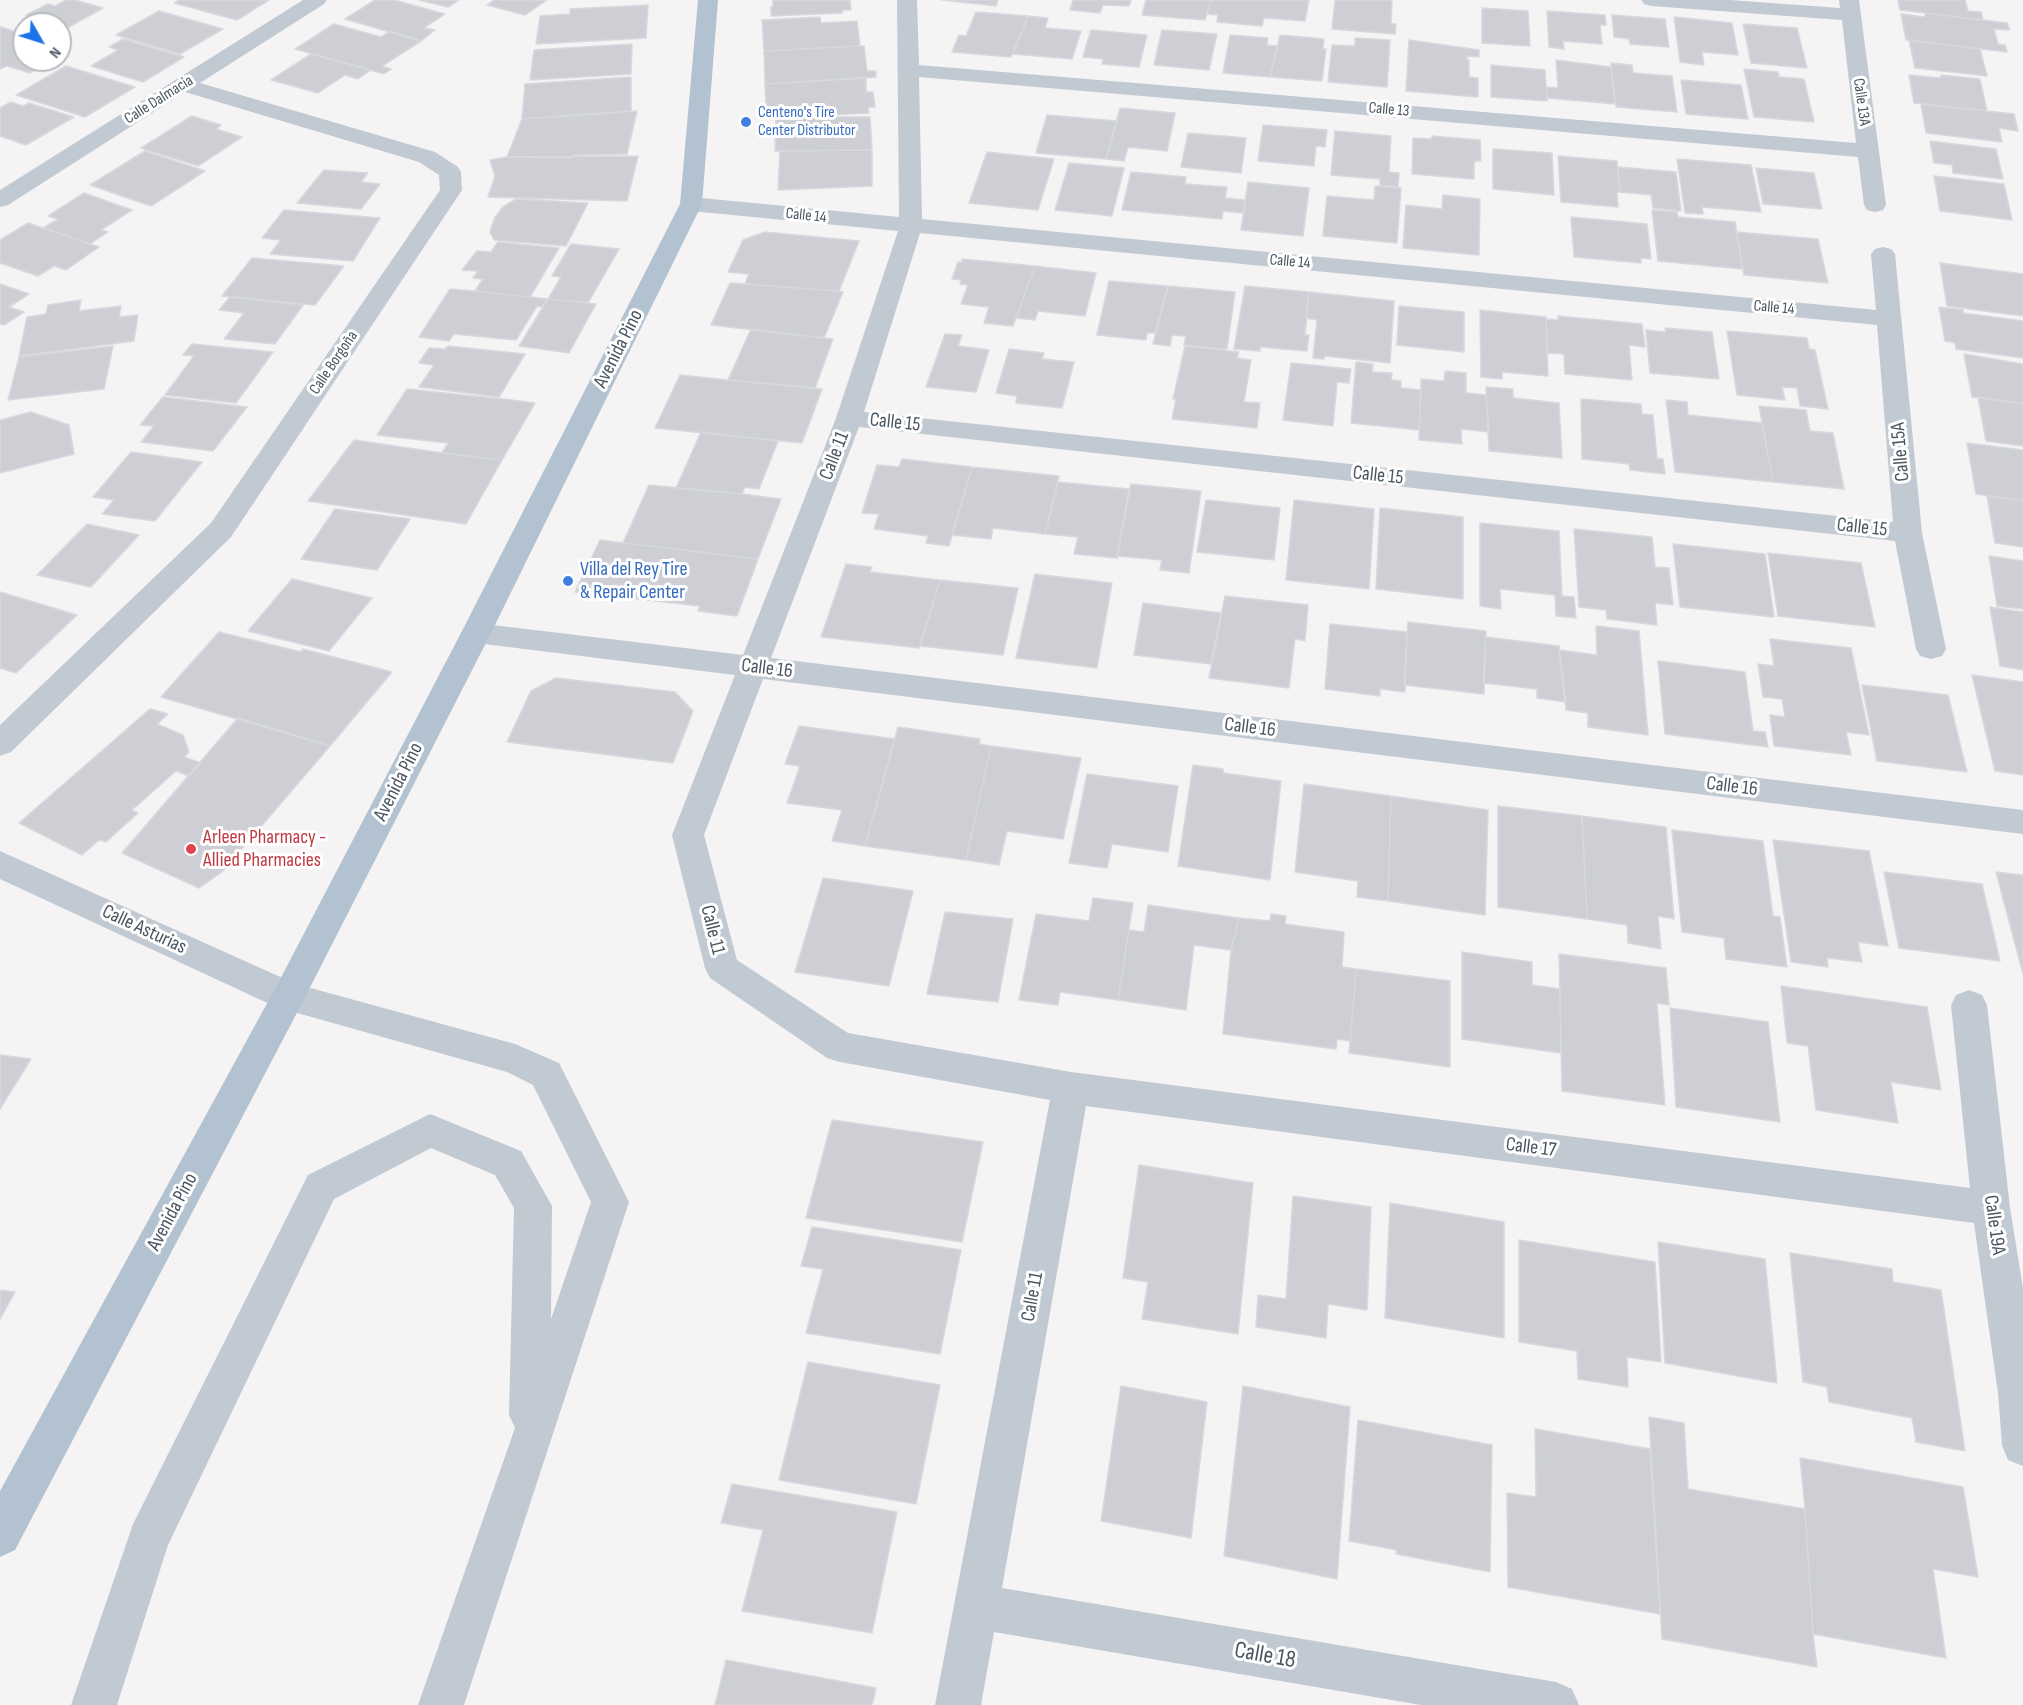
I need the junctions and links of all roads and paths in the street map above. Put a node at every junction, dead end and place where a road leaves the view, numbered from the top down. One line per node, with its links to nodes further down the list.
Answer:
1 (317, 0): 7 (street, Calle Dalmacia)
2 (708, 0): 10 (main road, Avenida Pino)
3 (907, 0): 6 (street, Calle 11)
4 (1651, 0): 5 (street)
5 (1850, 8): 8 (street, Calle 13A)
6 (909, 70): 8 (street, Calle 13); 12 (street, Calle 11)
7 (183, 85): 9 (street, Calle Dalmacia); 20 (street, Calle Borgoña)
8 (1868, 151): 11 (street, Calle 13A)
9 (0, 200)
10 (691, 204): 12 (street, Calle 14); 17 (main road, Avenida Pino)
11 (1875, 205)
12 (911, 226): 14 (street, Calle 14); 15 (street, Calle 11)
13 (1883, 254): 14 (street, Calle 15A)
14 (1889, 319): 16 (street, Calle 15A)
15 (849, 418): 16 (street, Calle 15); 19 (street, Calle 11)
16 (1908, 533): 18 (street, Calle 15A)
17 (476, 633): 19 (street, Calle 16); 23 (main road, Avenida Pino)
18 (1931, 649)
19 (754, 668): 21 (street, Calle 16); 25 (street, Calle 11)
20 (0, 744)
21 (2023, 822)
22 (0, 864): 23 (street, Calle Asturias)
23 (288, 997): 27 (street, Calle Asturias); 29 (main road, Avenida Pino)
24 (1969, 1005): 26 (street, Calle 19A)
25 (1071, 1088): 26 (street, Calle 17); 30 (street, Calle 11)
26 (1991, 1208): 28 (street, Calle 19A)
27 (530, 1445): 31 (street); 32 (street, Calle Asturias)
28 (2023, 1445)
29 (0, 1535)
30 (975, 1606): 33 (street, Calle 11); 34 (street, Calle 18)
31 (94, 1705)
32 (441, 1705)
33 (958, 1705)
34 (1556, 1705)

